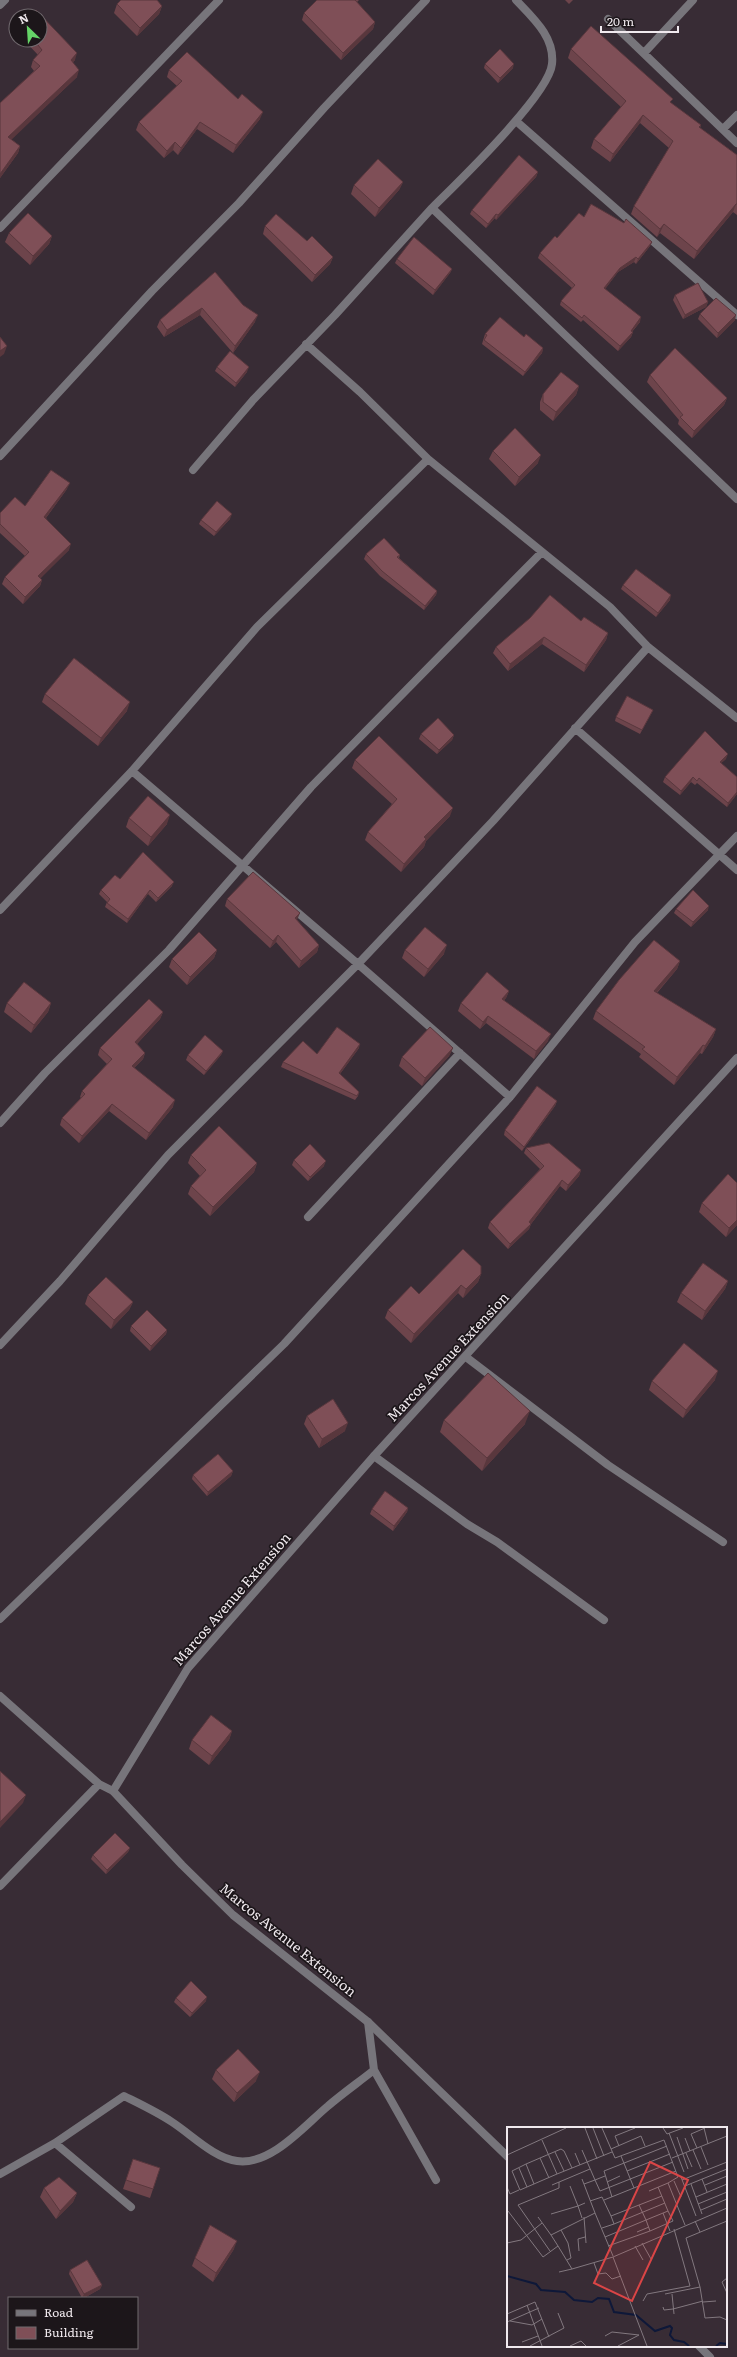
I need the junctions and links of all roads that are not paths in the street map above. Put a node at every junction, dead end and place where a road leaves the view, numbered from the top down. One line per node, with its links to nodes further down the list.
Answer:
1 (5, 0): 6 (street)
2 (219, 0): 14 (street)
3 (426, 0): 17 (street)
4 (516, 0): 10 (street)
5 (693, 0): 8 (street)
6 (0, 5)
7 (608, 19): 8 (street)
8 (644, 53): 11 (street)
9 (737, 115): 11 (street)
10 (516, 121): 13 (street); 15 (street)
11 (723, 130): 12 (street)
12 (737, 143)
13 (432, 208): 16 (street); 20 (street)
14 (0, 228)
15 (737, 315)
16 (306, 344): 18 (street); 19 (street)
17 (0, 456)
18 (428, 459): 21 (street); 25 (street)
19 (193, 470)
20 (737, 499)
21 (542, 553): 22 (street); 28 (street)
22 (648, 647): 23 (street); 24 (street)
23 (737, 718)
24 (575, 728): 27 (street); 31 (street)
25 (132, 771): 28 (street); 30 (street)
26 (737, 836): 27 (street)
27 (718, 854): 29 (street); 34 (street)
28 (244, 864): 31 (street); 35 (street)
29 (737, 870)
30 (0, 910)
31 (358, 964): 32 (street); 37 (street)
32 (460, 1053): 34 (street); 36 (street)
33 (737, 1058): 38 (street, Marcos Avenue Extension)
34 (510, 1096): 41 (street)
35 (0, 1123)
36 (308, 1217)
37 (0, 1345)
38 (466, 1357): 39 (street, Marcos Avenue Extension); 40 (street)
39 (374, 1456): 42 (street); 45 (street, Marcos Avenue Extension)
40 (723, 1542)
41 (0, 1619)
42 (604, 1620)
43 (0, 1696): 44 (street)
44 (99, 1784): 45 (street); 46 (street)
45 (113, 1791): 47 (street, Marcos Avenue Extension)
46 (0, 1886)
47 (368, 2022): 48 (street); 50 (street, Marcos Avenue Extension)
48 (374, 2070): 49 (street); 52 (street)
49 (55, 2143): 51 (street); 53 (street)
50 (507, 2157)
51 (0, 2174)
52 (436, 2180)
53 (131, 2207)
54 (700, 2347): 55 (street)
55 (710, 2357)

